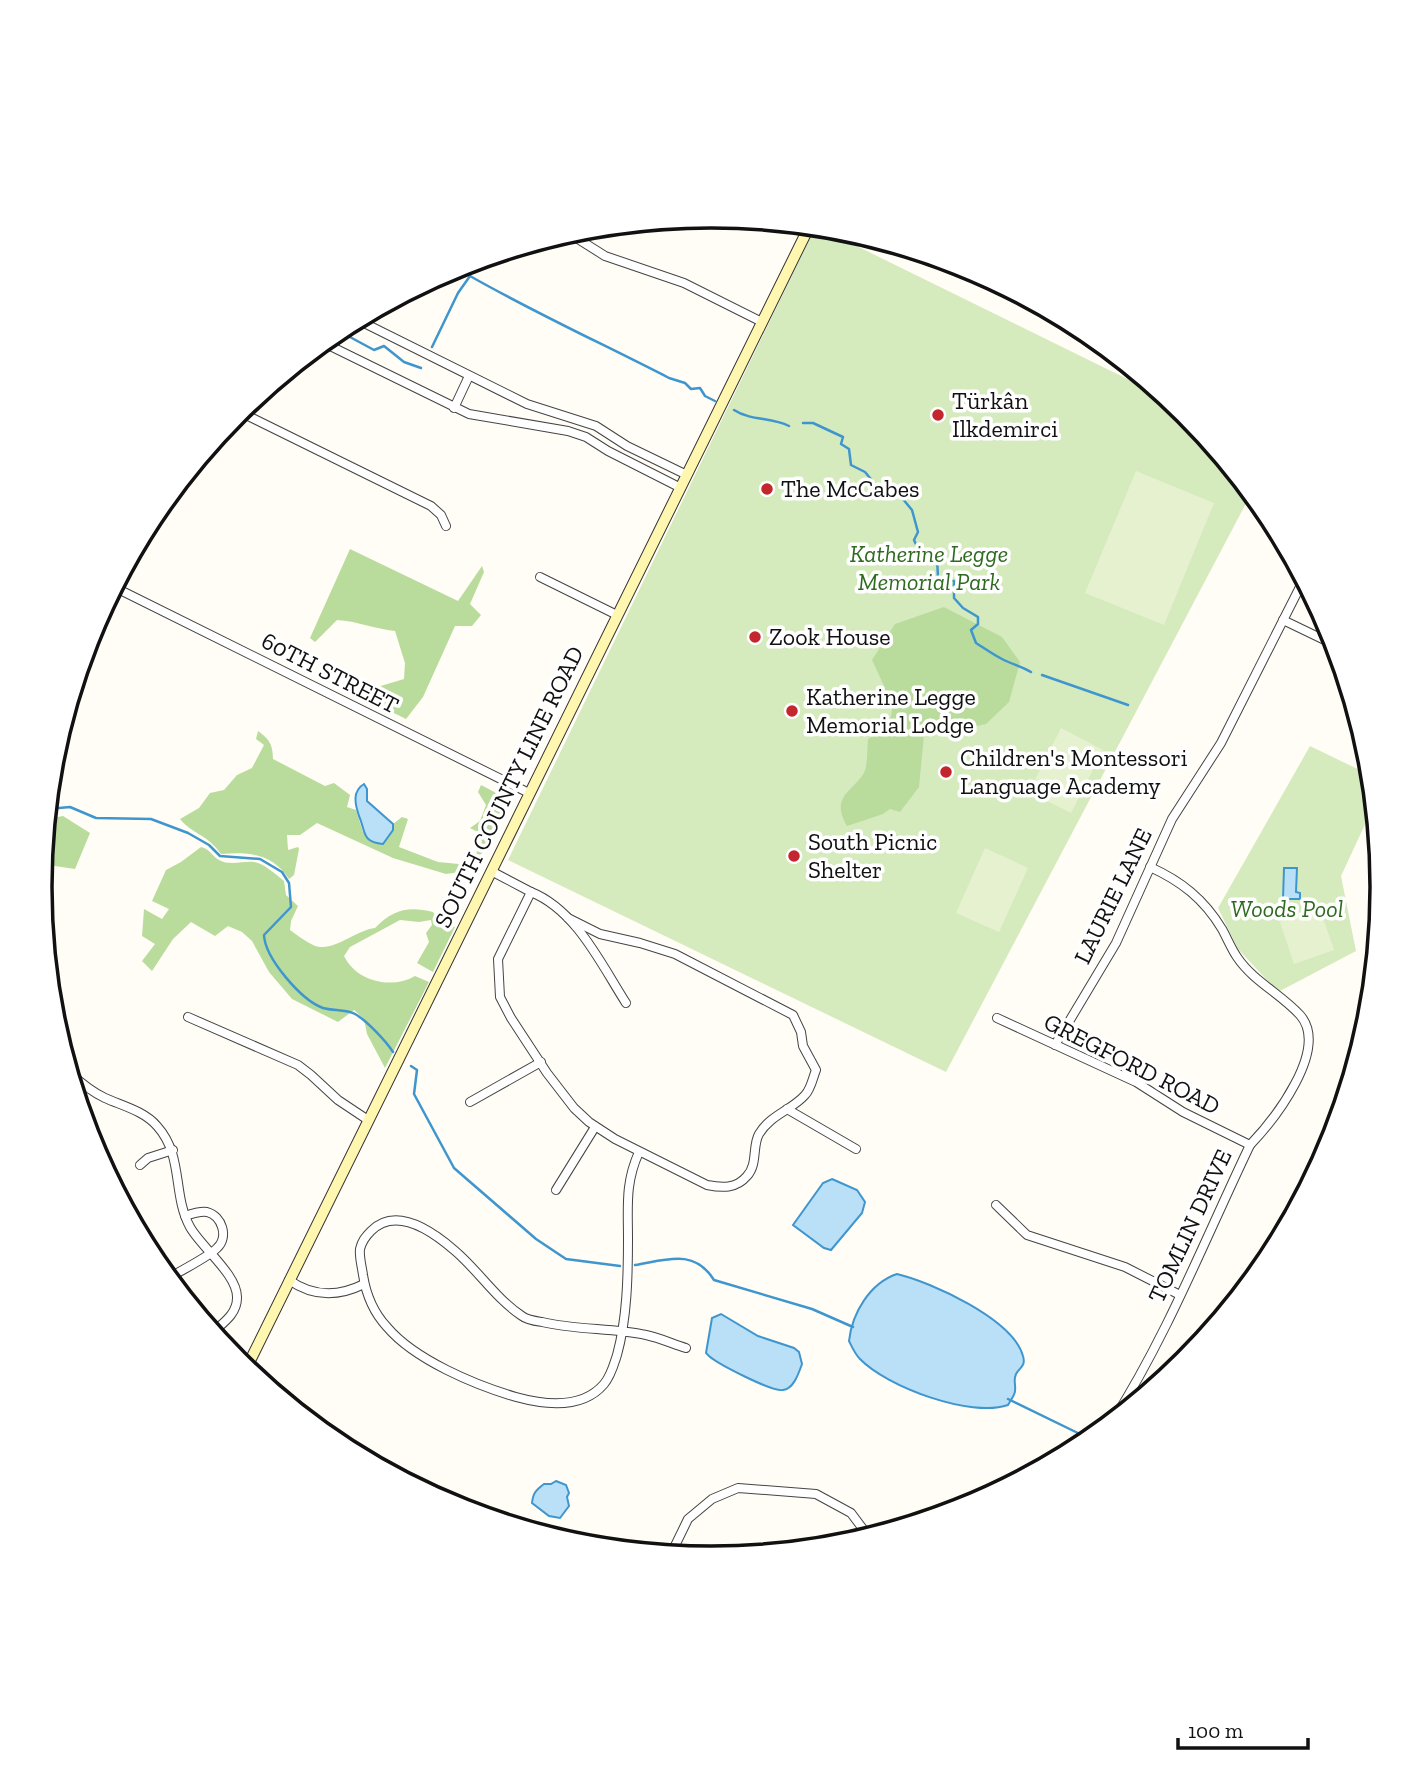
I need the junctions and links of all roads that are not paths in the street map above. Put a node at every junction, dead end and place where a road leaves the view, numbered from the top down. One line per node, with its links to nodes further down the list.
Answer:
1 (805, 234): 3 (main road, SOUTH COUNTY LINE ROAD)
2 (581, 241): 3 (street)
3 (762, 322): 9 (main road, SOUTH COUNTY LINE ROAD)
4 (368, 325): 6 (street)
5 (333, 348): 7 (street)
6 (469, 376): 7 (street); 9 (street)
7 (454, 408): 10 (street)
8 (250, 417): 11 (street)
9 (687, 475): 10 (main road, SOUTH COUNTY LINE ROAD)
10 (681, 488): 15 (main road, SOUTH COUNTY LINE ROAD)
11 (446, 526)
12 (540, 577): 15 (street)
13 (1299, 588): 16 (street, LAURIE LANE)
14 (122, 591): 18 (street, 60TH STREET)
15 (617, 615): 18 (main road, SOUTH COUNTY LINE ROAD)
16 (1283, 620): 17 (street); 19 (street, LAURIE LANE)
17 (1322, 639)
18 (529, 793): 20 (main road, SOUTH COUNTY LINE ROAD)
19 (1150, 867): 28 (street, LAURIE LANE); 35 (street, TOMLIN DRIVE)
20 (491, 871): 21 (street); 33 (main road, SOUTH COUNTY LINE ROAD)
21 (531, 892): 22 (street); 29 (street)
22 (568, 918): 23 (street); 24 (street)
23 (600, 934): 24 (street); 32 (street)
24 (593, 951): 25 (street)
25 (626, 1003)
26 (188, 1017): 33 (street)
27 (997, 1018): 28 (street, GREGFORD ROAD)
28 (1055, 1045): 35 (street, GREGFORD ROAD)
29 (541, 1062): 31 (street); 34 (street)
30 (83, 1083): 37 (street)
31 (470, 1102)
32 (787, 1109): 36 (street); 38 (street)
33 (368, 1120): 45 (main road, SOUTH COUNTY LINE ROAD)
34 (595, 1127): 38 (street); 40 (street)
35 (1250, 1145): 47 (street, TOMLIN DRIVE)
36 (856, 1149)
37 (173, 1150): 39 (street); 42 (street)
38 (639, 1152): 49 (street)
39 (140, 1165)
40 (555, 1190)
41 (996, 1205): 47 (street)
42 (185, 1216): 43 (street); 43 (street)
43 (209, 1253): 44 (street); 48 (street)
44 (178, 1273)
45 (289, 1280): 46 (street); 51 (main road, SOUTH COUNTY LINE ROAD)
46 (364, 1284): 49 (street); 49 (street)
47 (1180, 1295): 52 (street, TOMLIN DRIVE)
48 (220, 1325)
49 (622, 1332): 50 (street)
50 (686, 1348)
51 (252, 1357)
52 (1127, 1397)
53 (862, 1528): 54 (street)
54 (676, 1544)

